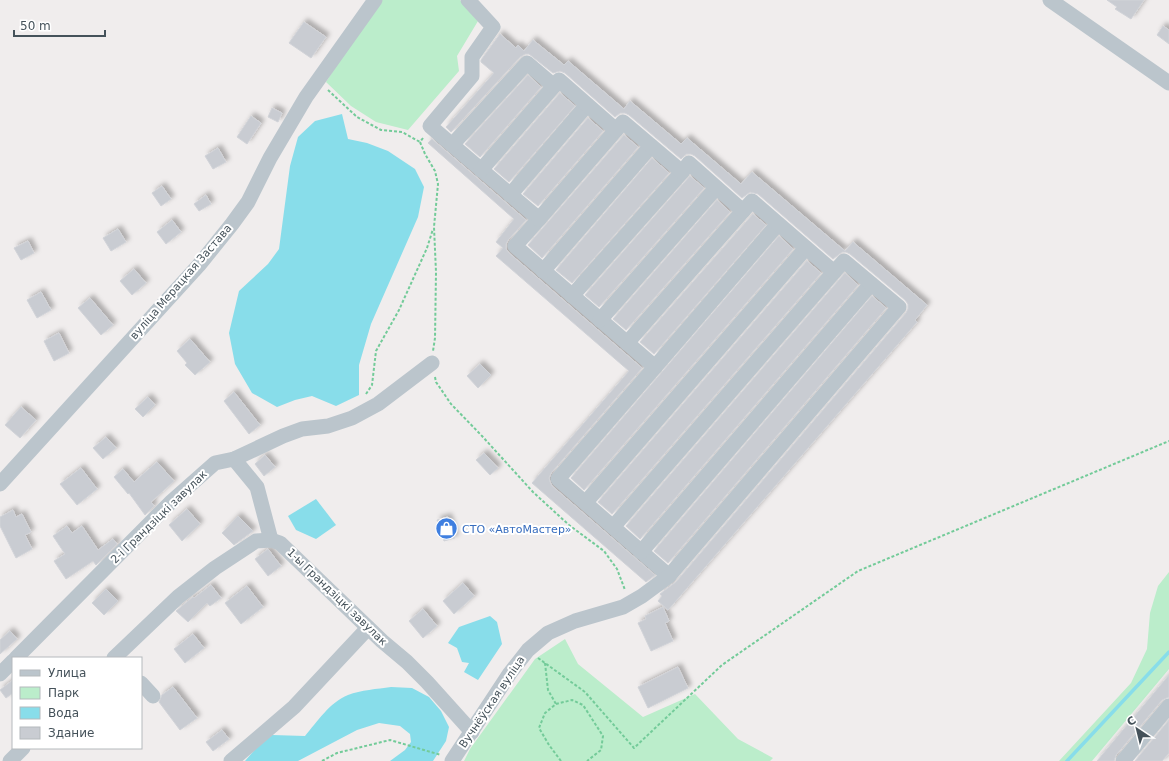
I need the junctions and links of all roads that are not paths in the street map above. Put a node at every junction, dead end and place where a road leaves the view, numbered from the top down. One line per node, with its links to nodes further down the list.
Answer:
1 (375, 0): 27 (street, вуліца Мерацкая Застава)
2 (468, 0): 8 (street)
3 (1050, 0): 4 (street)
4 (1169, 83)
5 (554, 86): 6 (street); 8 (street); 10 (street)
6 (587, 105): 7 (street); 13 (street)
7 (616, 130): 9 (street); 15 (street)
8 (452, 145): 10 (street)
9 (651, 146): 11 (street); 18 (street)
10 (481, 170): 13 (street)
11 (682, 172): 12 (street); 21 (street)
12 (716, 188): 14 (street); 22 (street)
13 (510, 194): 15 (street)
14 (743, 211): 16 (street); 23 (street)
15 (539, 219): 18 (street)
16 (778, 224): 17 (street); 25 (street)
17 (806, 248): 19 (street); 28 (street)
18 (543, 271): 21 (street)
19 (834, 272): 20 (street); 29 (street)
20 (871, 284): 31 (street); 32 (street, Вучнёўская вуліца)
21 (572, 296): 22 (street)
22 (600, 320): 23 (street)
23 (627, 343): 25 (street)
24 (432, 363): 26 (street, 2-і Грандзіцкі завулак)
25 (655, 367): 28 (street)
26 (234, 459): 30 (street); 34 (street, 2-і Грандзіцкі завулак)
27 (0, 484)
28 (586, 502): 29 (street)
29 (613, 528): 31 (street)
30 (271, 540): 33 (street, 1-ы Грандзіцкі завулак); 35 (street)
31 (641, 552): 32 (street)
32 (669, 576): 41 (street, Вучнёўская вуліца)
33 (368, 628): 41 (street, 1-ы Грандзіцкі завулак); 45 (street)
34 (17, 657)
35 (117, 657)
36 (12, 662): 37 (street)
37 (0, 674)
38 (142, 684): 39 (street)
39 (153, 696)
40 (1169, 706): 46 (street)
41 (472, 732): 43 (street, Вучнёўская вуліца)
42 (22, 749): 44 (street)
43 (453, 760)
44 (10, 761)
45 (231, 761)
46 (1123, 761)

